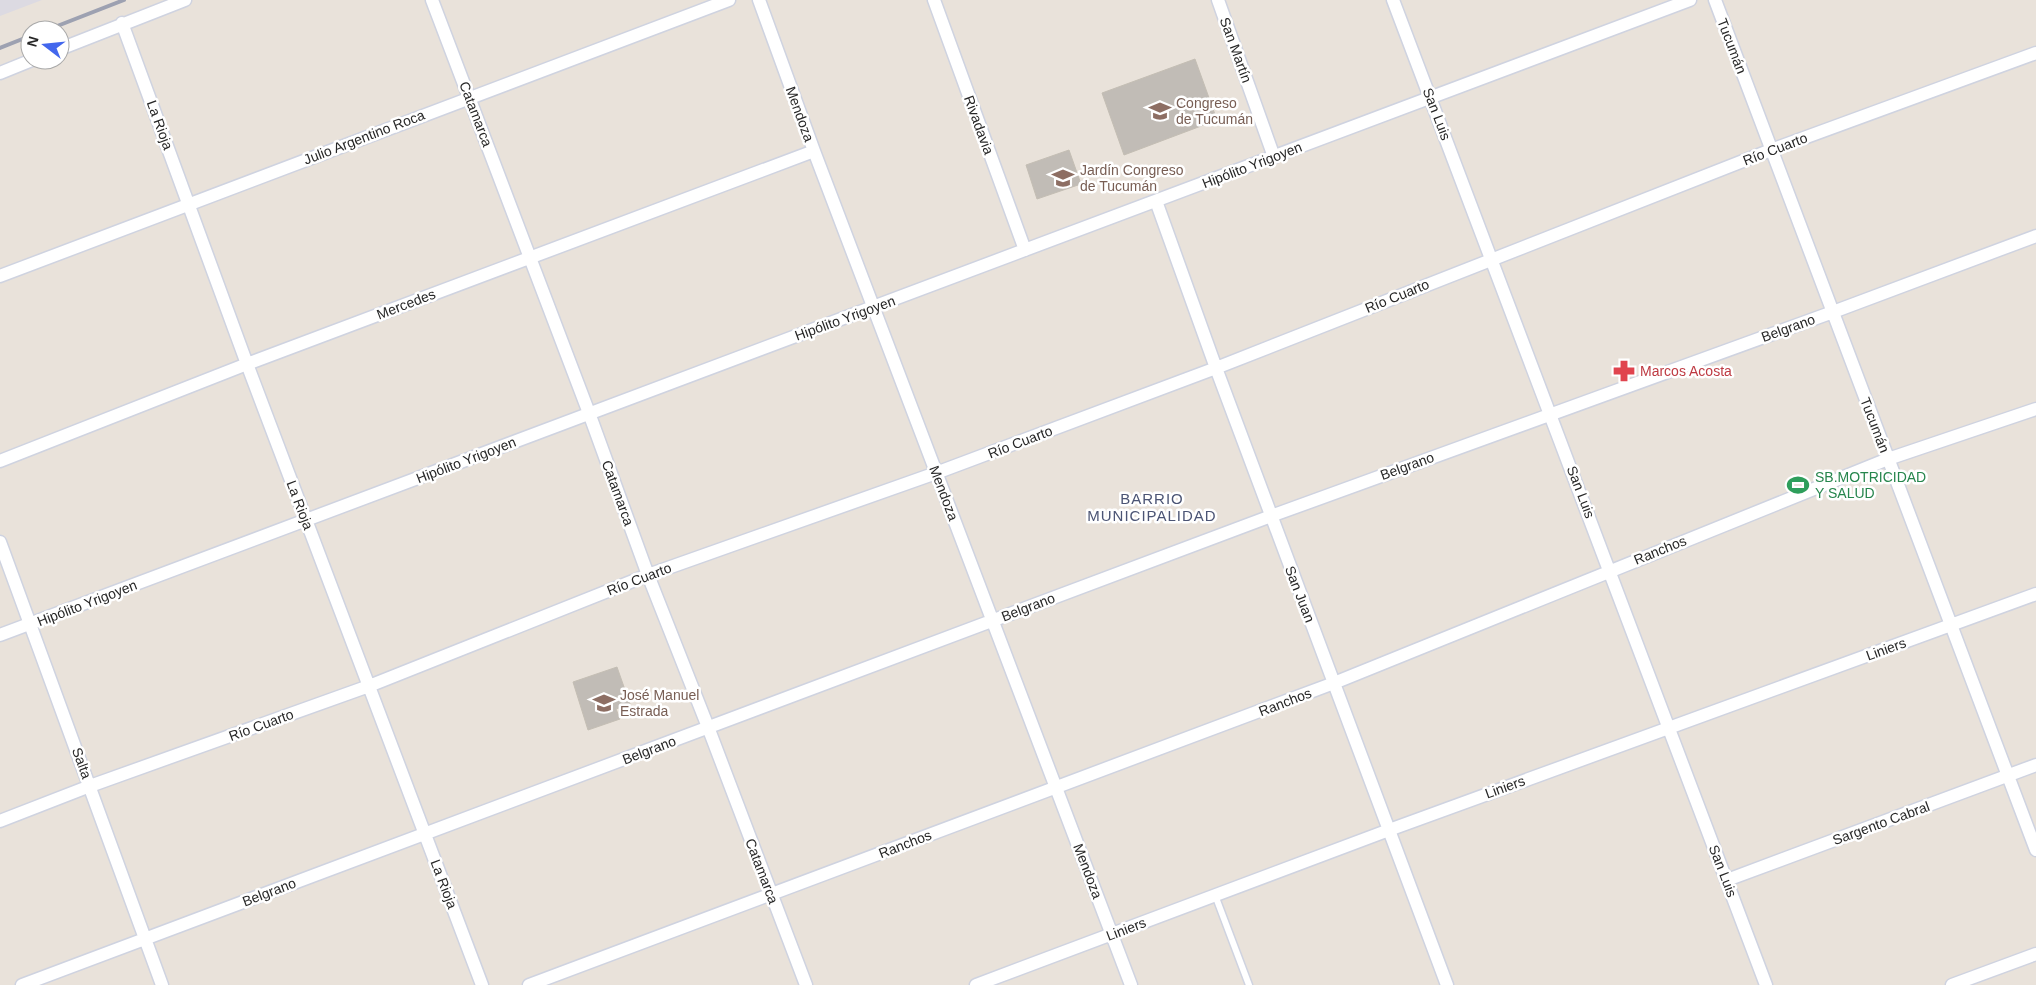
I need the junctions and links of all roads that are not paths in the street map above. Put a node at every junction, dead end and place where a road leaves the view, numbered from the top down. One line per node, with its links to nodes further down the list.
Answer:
1 (184, 0): 10 (street)
2 (432, 0): 15 (street, Catamarca)
3 (729, 0): 15 (street, Julio Argentino Roca)
4 (759, 0): 18 (street, Mendoza)
5 (934, 0): 23 (street, Rivadavia)
6 (1218, 0): 19 (street, San Martín)
7 (1394, 0): 16 (street, San Luis)
8 (1690, 0): 16 (street, Hipólito Yrigoyen)
9 (1715, 0): 17 (street, Tucumán)
10 (122, 24): 11 (street); 21 (street, La Rioja)
11 (70, 45)
12 (2036, 53): 17 (street, Río Cuarto)
13 (20, 65): 14 (street)
14 (0, 73)
15 (470, 97): 21 (street, Julio Argentino Roca); 24 (street, Catamarca)
16 (1430, 98): 19 (street, Hipólito Yrigoyen); 25 (street, San Luis)
17 (1771, 150): 25 (street, Río Cuarto); 28 (street, Tucumán)
18 (814, 151): 24 (street, Mercedes); 27 (street, Mendoza)
19 (1274, 157): 20 (street, Hipólito Yrigoyen)
20 (1156, 201): 23 (street, Hipólito Yrigoyen); 30 (street, San Juan)
21 (189, 204): 26 (street, Julio Argentino Roca); 29 (street, La Rioja)
22 (2036, 236): 28 (street, Belgrano)
23 (1025, 250): 27 (street, Hipólito Yrigoyen)
24 (530, 257): 29 (street, Mercedes); 32 (street, Catamarca)
25 (1492, 258): 30 (street, Río Cuarto); 33 (street, San Luis)
26 (0, 276)
27 (873, 307): 32 (street, Hipólito Yrigoyen); 36 (street, Mendoza)
28 (1833, 312): 33 (street, Belgrano); 34 (street, Tucumán)
29 (247, 364): 35 (street, Mercedes); 38 (street, La Rioja)
30 (1216, 368): 36 (street, Río Cuarto); 37 (street, San Juan)
31 (2036, 409): 34 (street, Ranchos)
32 (589, 413): 38 (street, Hipólito Yrigoyen); 41 (street, Catamarca)
33 (1550, 414): 37 (street, Belgrano); 40 (street, San Luis)
34 (1888, 459): 40 (street, Ranchos); 45 (street, Tucumán)
35 (0, 461)
36 (936, 473): 41 (street, Río Cuarto); 43 (street, Mendoza)
37 (1271, 516): 43 (street, Belgrano); 47 (street, San Juan)
38 (306, 520): 44 (street, Hipólito Yrigoyen); 48 (street, La Rioja)
39 (0, 542): 44 (street, Salta)
40 (1611, 570): 47 (street, Ranchos); 50 (street, San Luis)
41 (648, 575): 48 (street, Río Cuarto); 49 (street, Catamarca)
42 (2036, 594): 45 (street, Liniers)
43 (992, 621): 49 (street, Belgrano); 54 (street, Mendoza)
44 (30, 624): 46 (street, Hipólito Yrigoyen); 53 (street, Salta)
45 (1951, 626): 50 (street, Liniers); 52 (street, Tucumán)
46 (0, 635)
47 (1334, 683): 54 (street, Ranchos); 56 (street, San Juan)
48 (369, 686): 53 (street, Río Cuarto); 57 (street, La Rioja)
49 (708, 728): 57 (street, Belgrano); 60 (street, Catamarca)
50 (1669, 728): 56 (street, Liniers); 59 (street, San Luis)
51 (2036, 765): 52 (street, Sargento Cabral)
52 (2008, 776): 58 (street, Tucumán); 59 (street, Sargento Cabral)
53 (90, 786): 55 (street, Río Cuarto); 63 (street, Salta)
54 (1056, 788): 60 (street, Ranchos); 62 (street, Mendoza)
55 (0, 821)
56 (1389, 830): 61 (street, Liniers); 73 (street, San Juan)
57 (425, 834): 63 (street, Belgrano); 67 (street, La Rioja)
58 (2036, 850)
59 (1727, 880): 74 (street, San Luis)
60 (771, 894): 68 (street, Ranchos); 69 (street, Catamarca)
61 (1215, 895): 62 (street, Liniers); 72 (lane)
62 (1112, 934): 70 (street, Liniers); 71 (street, Mendoza)
63 (144, 939): 65 (street, Belgrano); 66 (street, Salta)
64 (2036, 954): 75 (street)
65 (22, 985)
66 (162, 985)
67 (482, 985)
68 (530, 985)
69 (806, 985)
70 (976, 985)
71 (1131, 985)
72 (1249, 985)
73 (1447, 985)
74 (1766, 985)
75 (1952, 985)

